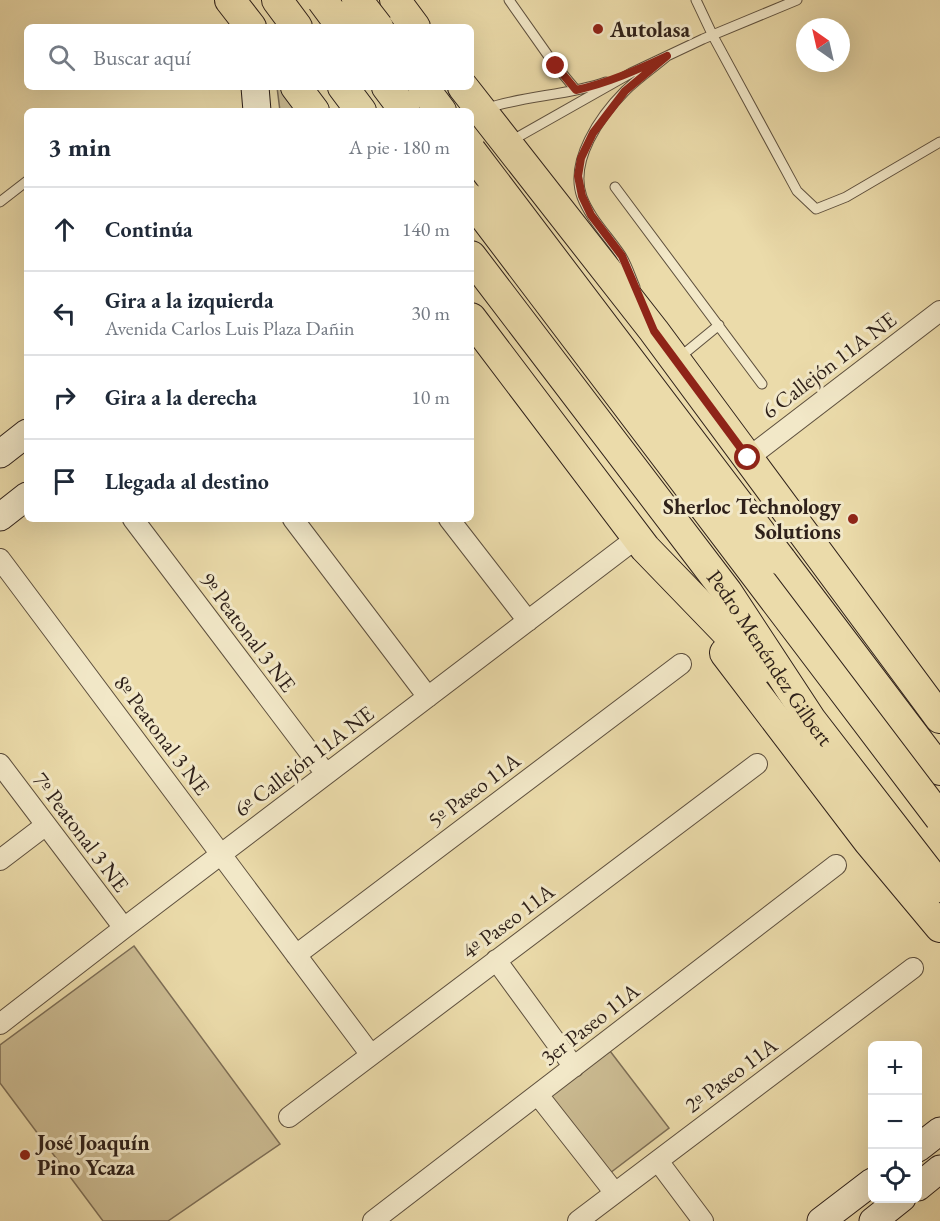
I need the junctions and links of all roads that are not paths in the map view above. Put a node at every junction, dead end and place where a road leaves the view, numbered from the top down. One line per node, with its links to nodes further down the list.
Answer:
1 (228, 0): 9 (main road); 10 (main road)
2 (277, 0): 11 (main road)
3 (321, 0): 13 (main road, bridge)
4 (360, 0): 12 (main road); 14 (main road, bridge)
5 (395, 0): 15 (main road)
6 (509, 0): 25 (lane)
7 (696, 0): 16 (lane)
8 (797, 0): 16 (lane)
9 (238, 24)
10 (248, 24)
11 (295, 24)
12 (332, 24)
13 (340, 24)
14 (376, 24)
15 (413, 24)
16 (712, 36): 17 (lane); 33 (lane)
17 (667, 56): 18 (lane); 47 (lane)
18 (631, 73): 25 (lane); 34 (lane)
19 (255, 90): 26 (main road)
20 (298, 90): 27 (main road)
21 (345, 90): 28 (main road)
22 (389, 90): 29 (main road)
23 (425, 90): 30 (main road)
24 (464, 90): 31 (main road)
25 (576, 90): 32 (lane)
26 (257, 108)
27 (312, 108)
28 (359, 108)
29 (403, 108)
30 (439, 108)
31 (473, 108)
32 (476, 114): 34 (main road)
33 (940, 142)
34 (508, 143): 36 (main road); 39 (main road)
35 (474, 155): 67 (main road, bridge)
36 (474, 167)
37 (24, 184): 40 (lane)
38 (615, 187): 46 (lane)
39 (550, 198): 42 (main road); 47 (main road)
40 (0, 202)
41 (474, 203): 69 (main road, Pedro Menéndez Gilbert, bridge)
42 (474, 206)
43 (474, 260): 64 (main road, Pedro Menéndez Gilbert)
44 (940, 310): 52 (street, 6 Callejón 11A NE)
45 (474, 322): 58 (main road)
46 (719, 325): 48 (lane); 49 (lane)
47 (654, 331): 48 (main road)
48 (676, 361): 52 (main road)
49 (762, 384)
50 (24, 435): 51 (main road)
51 (0, 454)
52 (748, 458): 63 (main road)
53 (24, 498): 54 (main road)
54 (0, 517)
55 (135, 522): 68 (street, 9º Peatonal 3 NE)
56 (295, 522): 62 (street)
57 (451, 522): 60 (street)
58 (641, 542): 60 (street, 6º Callejón 11A NE); 64 (main road); 75 (main road)
59 (0, 559): 71 (street, 8º Peatonal 3 NE)
60 (528, 621): 62 (street, 6º Callejón 11A NE)
61 (681, 663): 77 (street, 5º Paseo 11A)
62 (428, 697): 68 (street, 6º Callejón 11A NE)
63 (940, 718)
64 (811, 720): 74 (main road, Pedro Menéndez Gilbert)
65 (0, 764): 70 (street, 7º Peatonal 3 NE)
66 (757, 764): 78 (street, 4º Paseo 11A)
67 (940, 770)
68 (326, 774): 71 (street, 6º Callejón 11A NE)
69 (940, 818)
70 (46, 825): 72 (street); 76 (street, 7º Peatonal 3 NE)
71 (221, 854): 76 (street, 6º Callejón 11A NE); 77 (street, 8º Peatonal 3 NE)
72 (0, 860)
73 (836, 865): 82 (street, 3er Paseo 11A)
74 (940, 887)
75 (940, 927)
76 (124, 928): 80 (street, 6º Callejón 11A NE)
77 (296, 955): 81 (street, 8º Peatonal 3 NE)
78 (496, 960): 81 (street, 4º Paseo 11A); 82 (street)
79 (913, 968): 87 (street, 2º Paseo 11A)
80 (0, 1024)
81 (371, 1055): 84 (street, 4º Paseo 11A)
82 (574, 1067): 83 (street, 3er Paseo 11A)
83 (538, 1095): 91 (street); 93 (street, 3er Paseo 11A)
84 (289, 1117)
85 (940, 1131): 86 (main road)
86 (922, 1145)
87 (658, 1161): 91 (street, 2º Paseo 11A); 95 (street)
88 (940, 1169): 89 (main road)
89 (922, 1184)
90 (868, 1186): 96 (main road)
91 (615, 1193): 94 (street, 2º Paseo 11A)
92 (896, 1203): 97 (main road)
93 (373, 1221)
94 (578, 1221)
95 (703, 1221)
96 (821, 1221)
97 (873, 1221)

